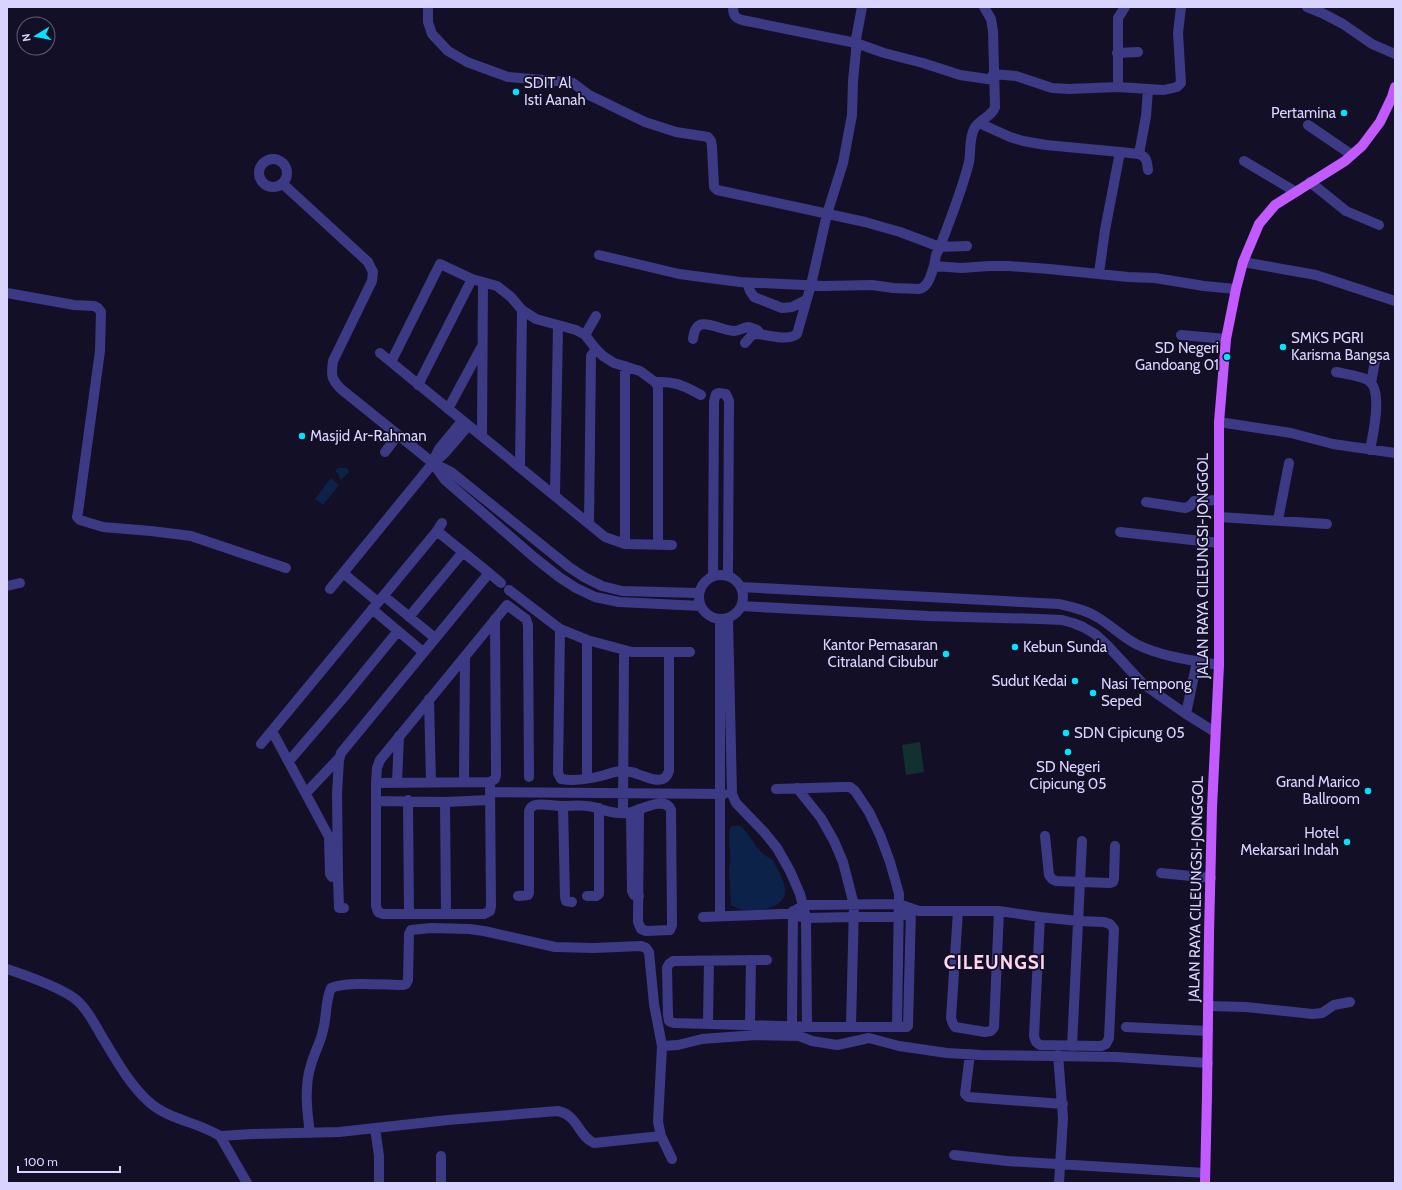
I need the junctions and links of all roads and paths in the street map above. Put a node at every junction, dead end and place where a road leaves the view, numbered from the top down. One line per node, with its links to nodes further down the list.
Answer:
1 (428, 7): 26 (street)
2 (733, 7): 8 (street)
3 (862, 7): 8 (street)
4 (984, 7): 12 (street)
5 (1125, 7): 10 (street)
6 (1181, 7): 14 (street)
7 (1307, 7): 11 (street)
8 (856, 43): 12 (street); 26 (street)
9 (1138, 52): 10 (street)
10 (1117, 53): 13 (street)
11 (1395, 54)
12 (994, 77): 13 (street); 16 (street)
13 (1118, 87): 14 (street)
14 (1148, 90): 19 (street)
15 (1394, 94): 20 (main road, JALAN RAYA CILEUNGSI-JONGGOL)
16 (979, 123): 18 (street); 29 (street)
17 (1308, 125): 20 (street)
18 (1120, 152): 19 (street); 33 (street)
19 (1139, 154): 22 (street)
20 (1352, 155): 23 (main road, JALAN RAYA CILEUNGSI-JONGGOL)
21 (1244, 161): 25 (street)
22 (1148, 170)
23 (1310, 182): 25 (main road, JALAN RAYA CILEUNGSI-JONGGOL); 27 (street)
24 (283, 184): 65 (street)
25 (1296, 192): 31 (main road, JALAN RAYA CILEUNGSI-JONGGOL)
26 (827, 214): 29 (street); 37 (street)
27 (1379, 225)
28 (967, 246): 29 (street)
29 (940, 247): 32 (street)
30 (599, 255): 36 (street)
31 (1243, 262): 38 (main road, JALAN RAYA CILEUNGSI-JONGGOL); 41 (street)
32 (934, 266): 33 (street); 37 (street)
33 (1099, 273): 38 (street)
34 (472, 279): 35 (street); 55 (street); 60 (street)
35 (483, 282): 42 (street); 51 (street)
36 (747, 283): 37 (street); 40 (street)
37 (811, 285): 40 (street)
38 (1236, 289): 49 (main road, JALAN RAYA CILEUNGSI-JONGGOL)
39 (7, 293): 86 (street)
40 (806, 300): 45 (street)
41 (1395, 301)
42 (522, 310): 44 (street); 72 (street)
43 (596, 316): 47 (street)
44 (558, 325): 47 (street); 73 (street)
45 (761, 334): 48 (street); 50 (street)
46 (1181, 334): 49 (street)
47 (584, 335): 52 (street)
48 (693, 339)
49 (1226, 339): 63 (main road, JALAN RAYA CILEUNGSI-JONGGOL)
50 (745, 343)
51 (483, 345): 62 (street); 66 (street)
52 (596, 349): 56 (street); 78 (street)
53 (380, 353): 55 (street)
54 (1375, 360): 59 (street)
55 (391, 362): 60 (street)
56 (625, 366): 58 (street); 82 (street)
57 (1336, 372): 59 (street)
58 (655, 382): 61 (street); 83 (street)
59 (1371, 382): 67 (street)
60 (418, 385): 62 (street)
61 (702, 395)
62 (448, 409): 64 (street)
63 (1219, 422): 67 (street); 74 (main road, JALAN RAYA CILEUNGSI-JONGGOL)
64 (465, 424): 66 (street); 70 (street)
65 (398, 435): 68 (street); 70 (street)
66 (482, 436): 72 (street)
67 (1370, 450): 69 (street)
68 (385, 452)
69 (1395, 453)
70 (433, 463): 87 (street); 95 (street); 99 (street)
71 (1289, 463): 77 (street)
72 (520, 467): 73 (street)
73 (555, 496): 78 (street)
74 (1219, 500): 75 (street); 76 (main road, JALAN RAYA CILEUNGSI-JONGGOL)
75 (1146, 502)
76 (1220, 517): 77 (street); 81 (main road, JALAN RAYA CILEUNGSI-JONGGOL)
77 (1278, 520): 79 (street)
78 (589, 524): 82 (street)
79 (1327, 524)
80 (1120, 532): 81 (street)
81 (1219, 543): 117 (main road, JALAN RAYA CILEUNGSI-JONGGOL)
82 (625, 544): 83 (street)
83 (658, 544): 84 (street)
84 (672, 545)
85 (463, 552): 88 (street); 98 (street); 103 (street)
86 (286, 568)
87 (342, 573): 94 (street); 98 (street)
88 (489, 573): 106 (street); 108 (street)
89 (713, 576): 90 (street); 90 (street); 95 (street)
90 (728, 576): 93 (street)
91 (20, 583): 92 (street)
92 (7, 586)
93 (741, 587): 96 (street); 100 (street)
94 (330, 589)
95 (699, 593): 99 (street)
96 (908, 597): 97 (street); 101 (street)
97 (968, 600): 102 (street); 116 (street)
98 (378, 602): 103 (street); 107 (street); 120 (street)
99 (701, 606): 104 (street)
100 (741, 606): 101 (street); 104 (street)
101 (906, 614): 102 (street)
102 (967, 616): 119 (street)
103 (409, 617): 108 (street)
104 (724, 618): 114 (street)
105 (495, 619): 115 (street); 127 (street); 135 (street)
106 (560, 629): 109 (street); 128 (street)
107 (398, 631): 111 (street); 125 (street)
108 (435, 638): 111 (street)
109 (586, 640): 110 (street); 128 (street)
110 (624, 650): 113 (street); 126 (street)
111 (423, 652): 124 (street)
112 (690, 652): 113 (street)
113 (670, 653): 126 (street)
114 (724, 654): 138 (street); 139 (street)
115 (465, 658): 118 (street); 130 (street)
116 (1197, 660): 117 (street); 119 (street)
117 (1219, 665): 121 (main road, JALAN RAYA CILEUNGSI-JONGGOL)
118 (429, 699): 122 (street); 129 (street)
119 (1186, 714): 121 (street)
120 (272, 731): 123 (street); 125 (street)
121 (1215, 732): 151 (main road, JALAN RAYA CILEUNGSI-JONGGOL)
122 (399, 736): 131 (street); 132 (street)
123 (260, 744)
124 (340, 757): 136 (street); 147 (street)
125 (289, 761): 136 (street)
126 (623, 771): 128 (street); 137 (street)
127 (529, 778)
128 (586, 778)
129 (431, 782): 130 (street); 132 (street)
130 (464, 782): 135 (street)
131 (376, 783): 132 (street); 141 (street)
132 (397, 783)
133 (797, 788): 134 (street); 156 (street); 158 (street)
134 (776, 789)
135 (489, 791): 137 (street); 142 (street); 164 (street)
136 (306, 793): 147 (street)
137 (623, 793): 138 (street); 145 (street)
138 (719, 794): 139 (street); 166 (street)
139 (732, 794): 157 (street)
140 (408, 800): 141 (street); 142 (street); 163 (street)
141 (376, 801): 163 (street)
142 (445, 802): 164 (street)
143 (564, 806): 144 (street); 153 (street); 155 (street)
144 (599, 808): 145 (street); 154 (street)
145 (631, 811): 145 (street)
146 (1045, 836): 152 (street)
147 (333, 837): 159 (street)
148 (1082, 841): 152 (street)
149 (1114, 846): 152 (street)
150 (1161, 873): 151 (street)
151 (1211, 878): 178 (main road, JALAN RAYA CILEUNGSI-JONGGOL)
152 (1081, 881): 172 (street)
153 (518, 896)
154 (587, 896)
155 (572, 902)
156 (899, 904): 158 (street); 160 (street); 169 (street)
157 (804, 905): 158 (street); 165 (street); 171 (street)
158 (854, 905): 168 (street)
159 (344, 908)
160 (914, 911): 161 (street); 169 (street); 184 (street)
161 (958, 911): 162 (street); 162 (street)
162 (999, 911): 170 (street)
163 (409, 914): 164 (street)
164 (446, 914)
165 (792, 914): 166 (street); 171 (street); 181 (street)
166 (720, 916): 167 (street)
167 (703, 917)
168 (854, 917): 169 (street); 171 (street); 183 (street)
169 (898, 917): 184 (street)
170 (1040, 917): 172 (street); 188 (street)
171 (806, 918): 182 (street)
172 (1078, 921): 188 (street); 188 (street)
173 (751, 960): 174 (street); 175 (street); 180 (street)
174 (767, 960)
175 (709, 961): 179 (street); 179 (street)
176 (7, 969): 195 (street)
177 (1350, 1002): 178 (street)
178 (1208, 1006): 186 (main road, JALAN RAYA CILEUNGSI-JONGGOL)
179 (708, 1024): 180 (street)
180 (750, 1025): 181 (street)
181 (792, 1025): 182 (street)
182 (807, 1026): 183 (street)
183 (851, 1026): 184 (street)
184 (896, 1027)
185 (1126, 1027): 186 (street)
186 (1208, 1031): 191 (main road, JALAN RAYA CILEUNGSI-JONGGOL)
187 (662, 1046): 189 (street); 194 (street); 196 (street)
188 (1072, 1046)
189 (970, 1054): 190 (street); 192 (street)
190 (1058, 1056): 191 (street); 192 (street)
191 (1208, 1063): 201 (main road, JALAN RAYA CILEUNGSI-JONGGOL)
192 (1063, 1104): 200 (street)
193 (375, 1128): 194 (street); 196 (street); 203 (street)
194 (310, 1133): 195 (street)
195 (220, 1136): 202 (street)
196 (661, 1136): 199 (street)
197 (954, 1155): 200 (street)
198 (441, 1156): 204 (street)
199 (672, 1159)
200 (1060, 1165): 201 (street); 205 (street)
201 (1205, 1178)
202 (247, 1183)
203 (379, 1183)
204 (441, 1183)
205 (1059, 1183)

